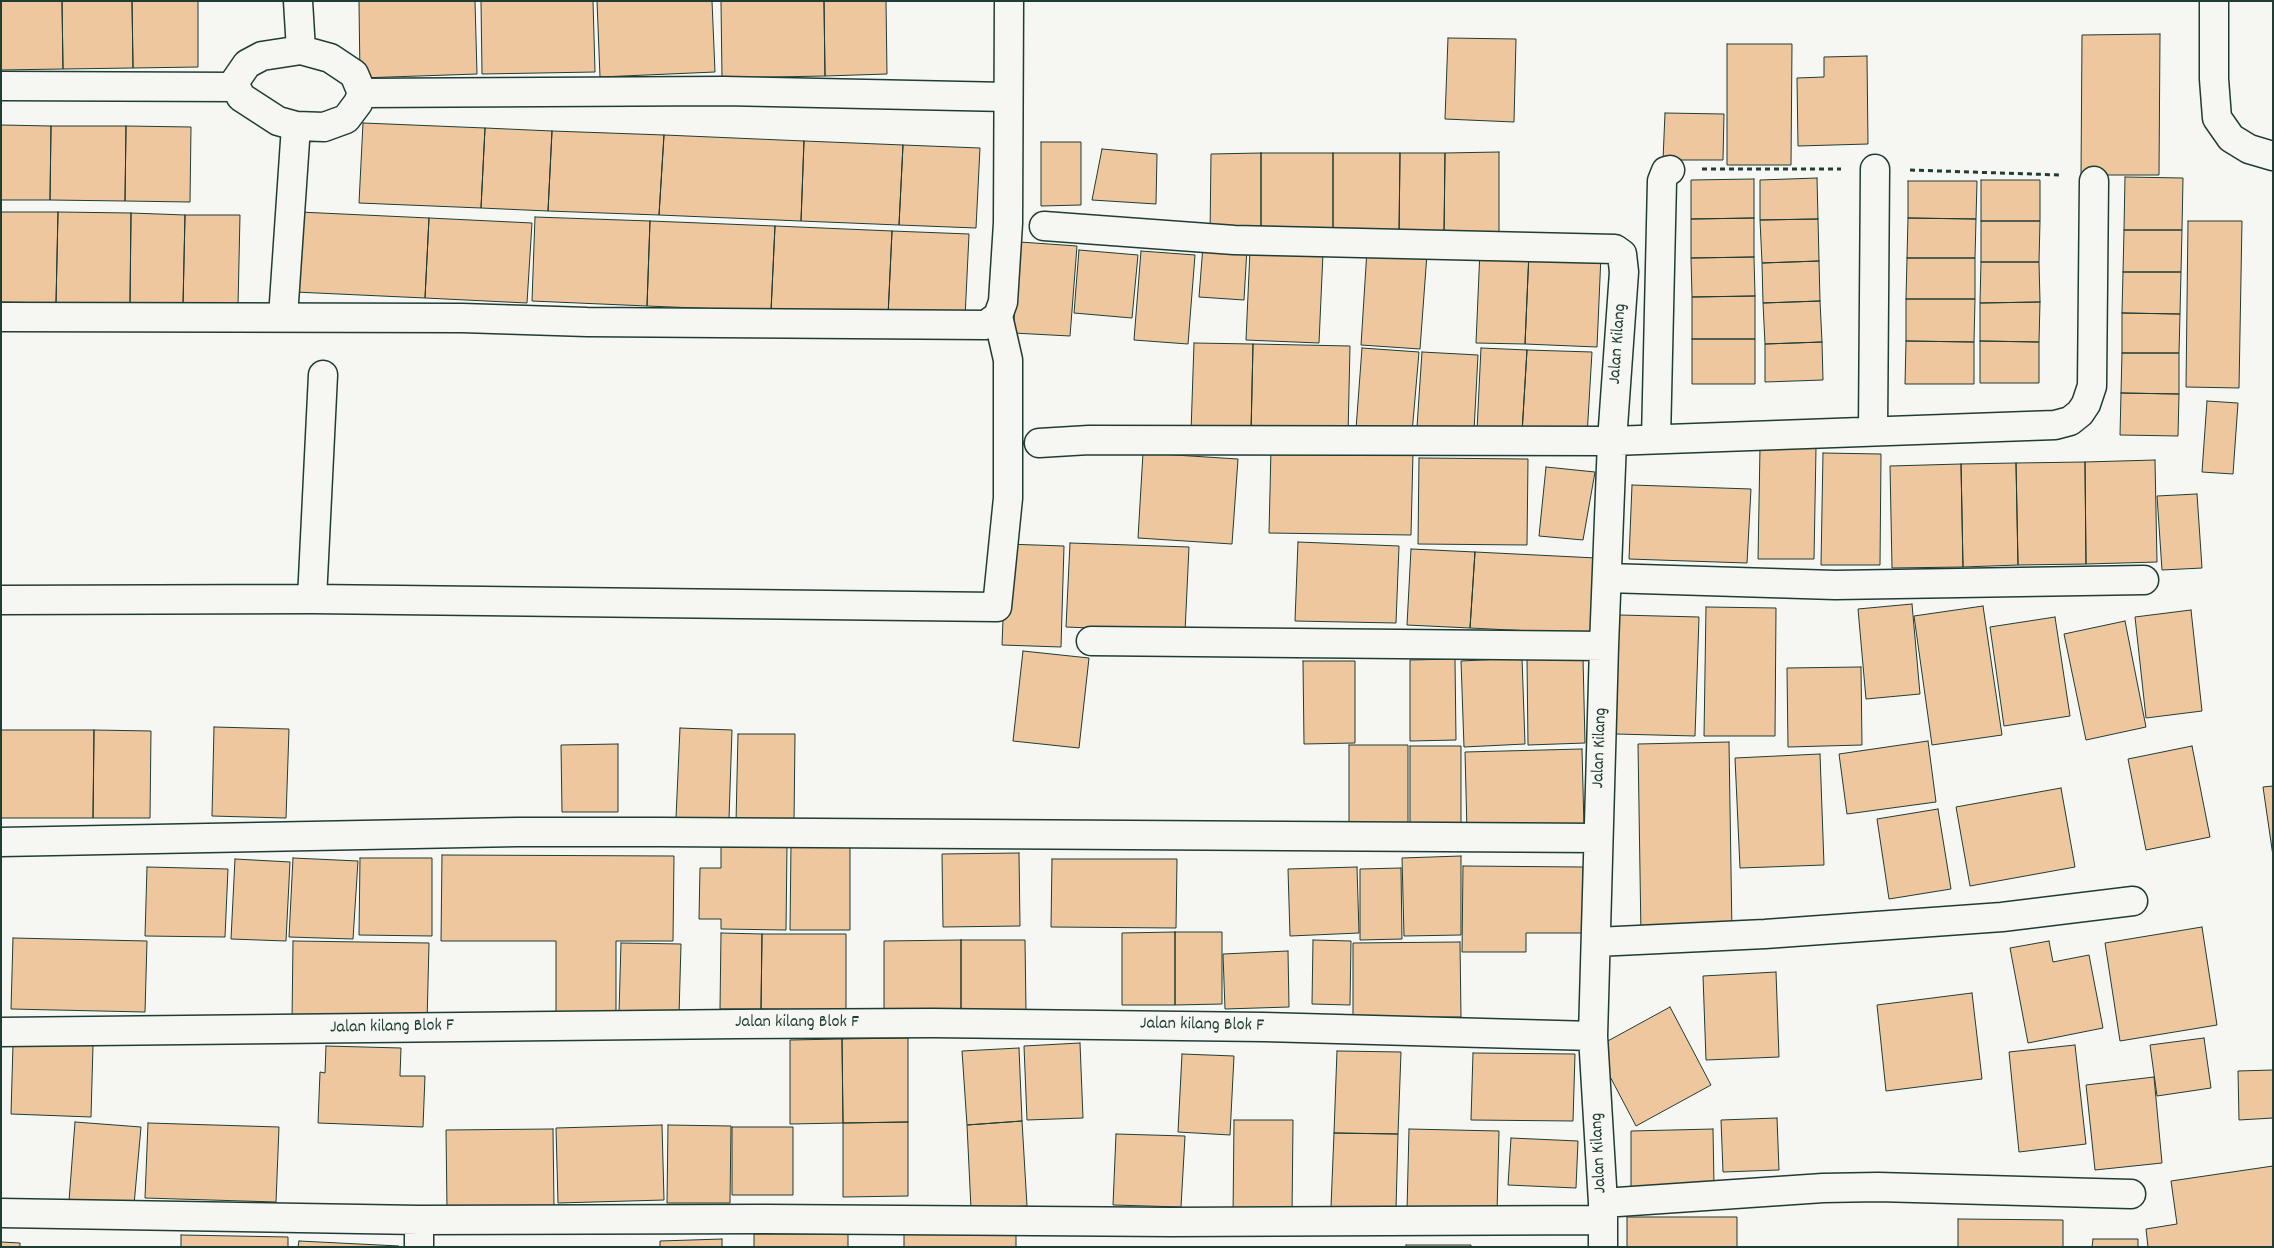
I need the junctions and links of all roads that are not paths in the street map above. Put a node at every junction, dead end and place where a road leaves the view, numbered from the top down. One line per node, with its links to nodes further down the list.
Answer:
1 (298, 1): 4 (street)
2 (1009, 1): 8 (street)
3 (2211, 3): 10 (street)
4 (301, 50): 6 (street); 7 (street)
5 (1, 86): 6 (street)
6 (236, 87): 9 (street)
7 (362, 93): 8 (street); 9 (street)
8 (1007, 97): 15 (street)
9 (296, 126): 17 (street)
10 (2273, 156)
11 (1875, 169): 19 (street)
12 (1670, 170): 20 (street)
13 (2094, 181): 19 (street)
14 (1044, 226): 21 (street, Jalan Kilang)
15 (998, 316): 17 (street); 25 (street)
16 (1, 317): 17 (street)
17 (283, 317)
18 (323, 375): 25 (street)
19 (1873, 430): 20 (street)
20 (1656, 439): 21 (street)
21 (1612, 441): 22 (street); 23 (street, Jalan Kilang)
22 (1039, 443)
23 (1607, 578): 24 (street); 28 (street, Jalan Kilang)
24 (2144, 580)
25 (312, 599): 26 (street)
26 (1, 600)
27 (1091, 641): 28 (street)
28 (1604, 646): 29 (street, Jalan Kilang)
29 (1598, 838): 30 (street); 32 (street, Jalan Kilang)
30 (1, 842)
31 (2133, 901): 32 (street)
32 (1596, 942): 34 (street, Jalan Kilang)
33 (1, 1032): 34 (street, Jalan kilang Blok F)
34 (1593, 1036): 36 (street, Jalan Kilang)
35 (2131, 1194): 36 (street)
36 (1603, 1211): 38 (street); 39 (street, Jalan Kilang)
37 (1, 1213): 38 (street)
38 (419, 1234)
39 (1603, 1247)

